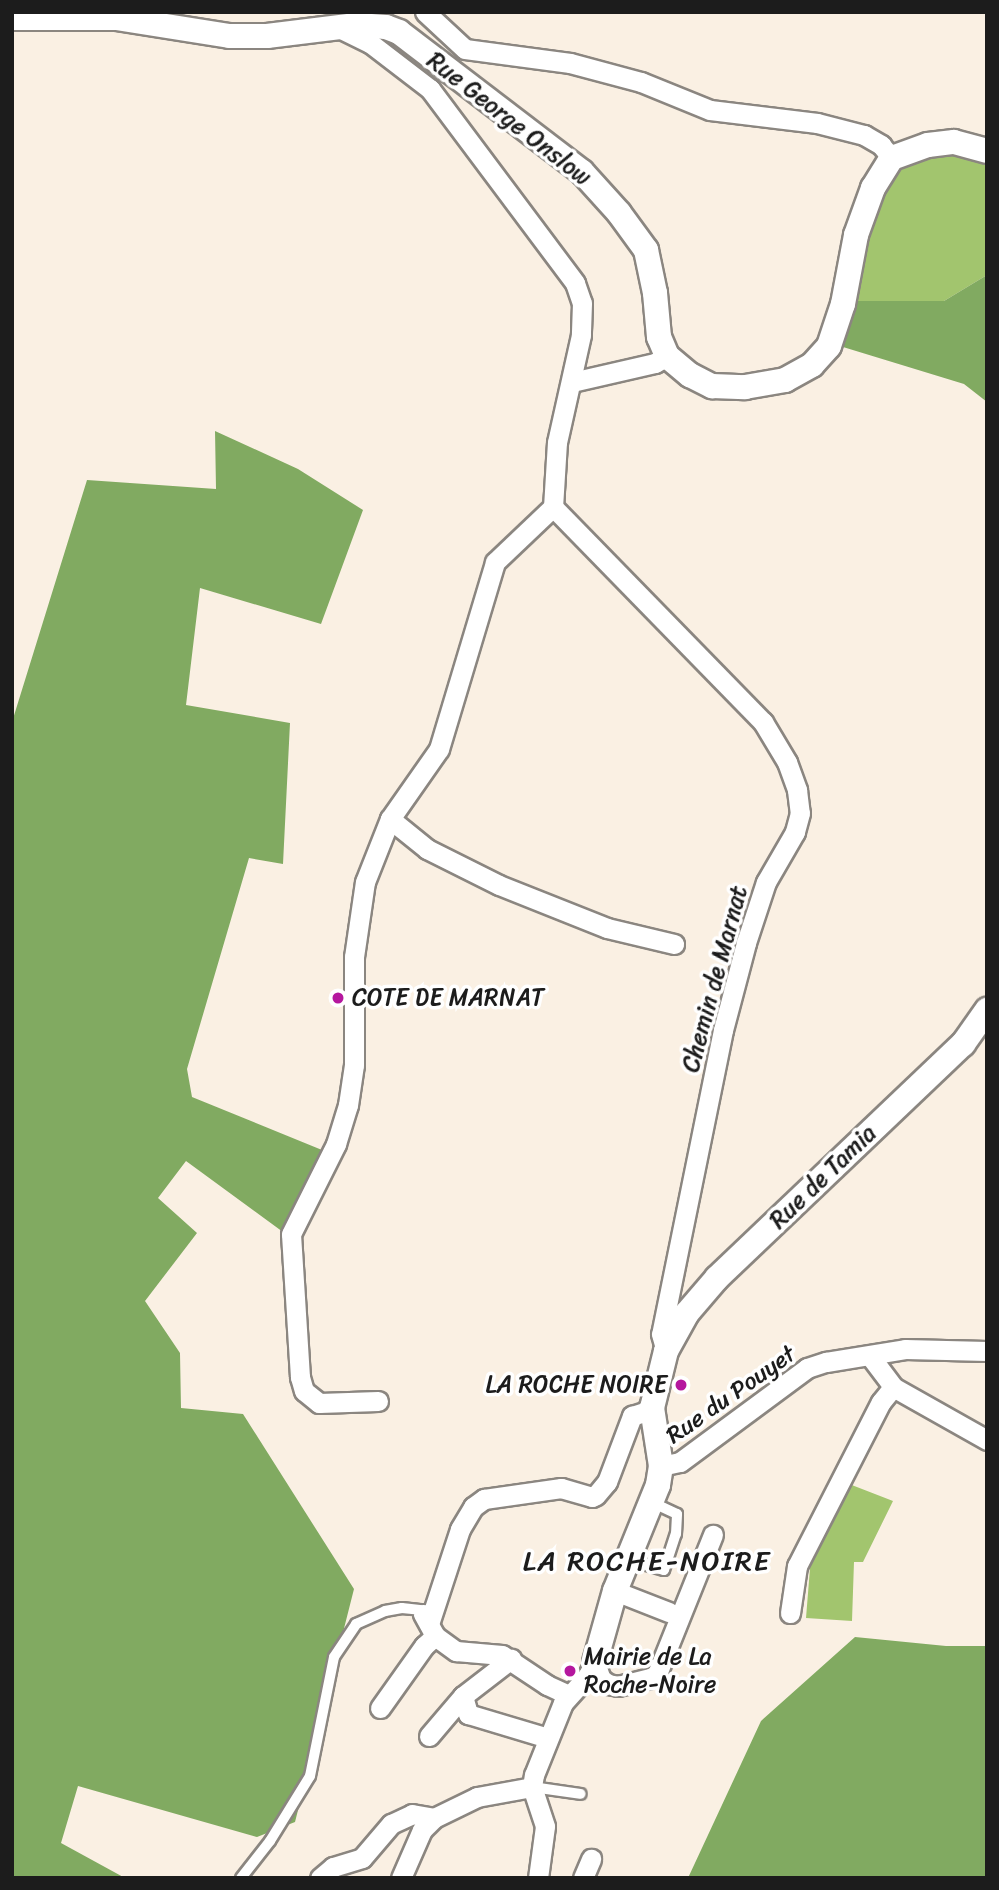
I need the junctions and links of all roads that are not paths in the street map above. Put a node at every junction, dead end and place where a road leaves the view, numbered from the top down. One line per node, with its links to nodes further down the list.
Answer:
1 (425, 12): 5 (street)
2 (12, 18): 3 (street, Rue George Onslow)
3 (351, 21): 6 (street, Rue George Onslow); 7 (street)
4 (987, 151): 5 (street)
5 (892, 158): 6 (street)
6 (667, 356): 7 (street)
7 (572, 382): 8 (street)
8 (553, 507): 9 (street); 12 (street, Chemin de Marnat)
9 (390, 818): 10 (street); 16 (street)
10 (674, 944)
11 (987, 1010): 12 (street, Rue de Tamia)
12 (666, 1351): 17 (street, Rue de Tamia)
13 (987, 1351): 14 (street, Rue du Pouyet)
14 (870, 1356): 15 (street); 19 (street, Rue du Pouyet)
15 (893, 1387): 18 (street); 25 (street)
16 (378, 1401)
17 (653, 1415): 19 (street); 26 (street)
18 (987, 1440)
19 (661, 1466): 20 (street)
20 (651, 1502): 22 (street); 22 (lane)
21 (713, 1535): 28 (street)
22 (628, 1560): 23 (street)
23 (615, 1591): 24 (street); 28 (street)
24 (669, 1612)
25 (790, 1613)
26 (428, 1623): 27 (street); 31 (street); 39 (lane)
27 (511, 1659): 29 (street); 30 (street)
28 (595, 1662): 29 (street)
29 (568, 1695): 33 (street)
30 (463, 1696): 32 (street); 33 (street)
31 (380, 1708)
32 (429, 1735)
33 (548, 1738): 34 (street)
34 (532, 1787): 35 (lane); 36 (street); 41 (street)
35 (581, 1794)
36 (434, 1818): 38 (street); 40 (street)
37 (592, 1859): 42 (street)
38 (405, 1877)
39 (241, 1878)
40 (320, 1878)
41 (538, 1878)
42 (583, 1878)

